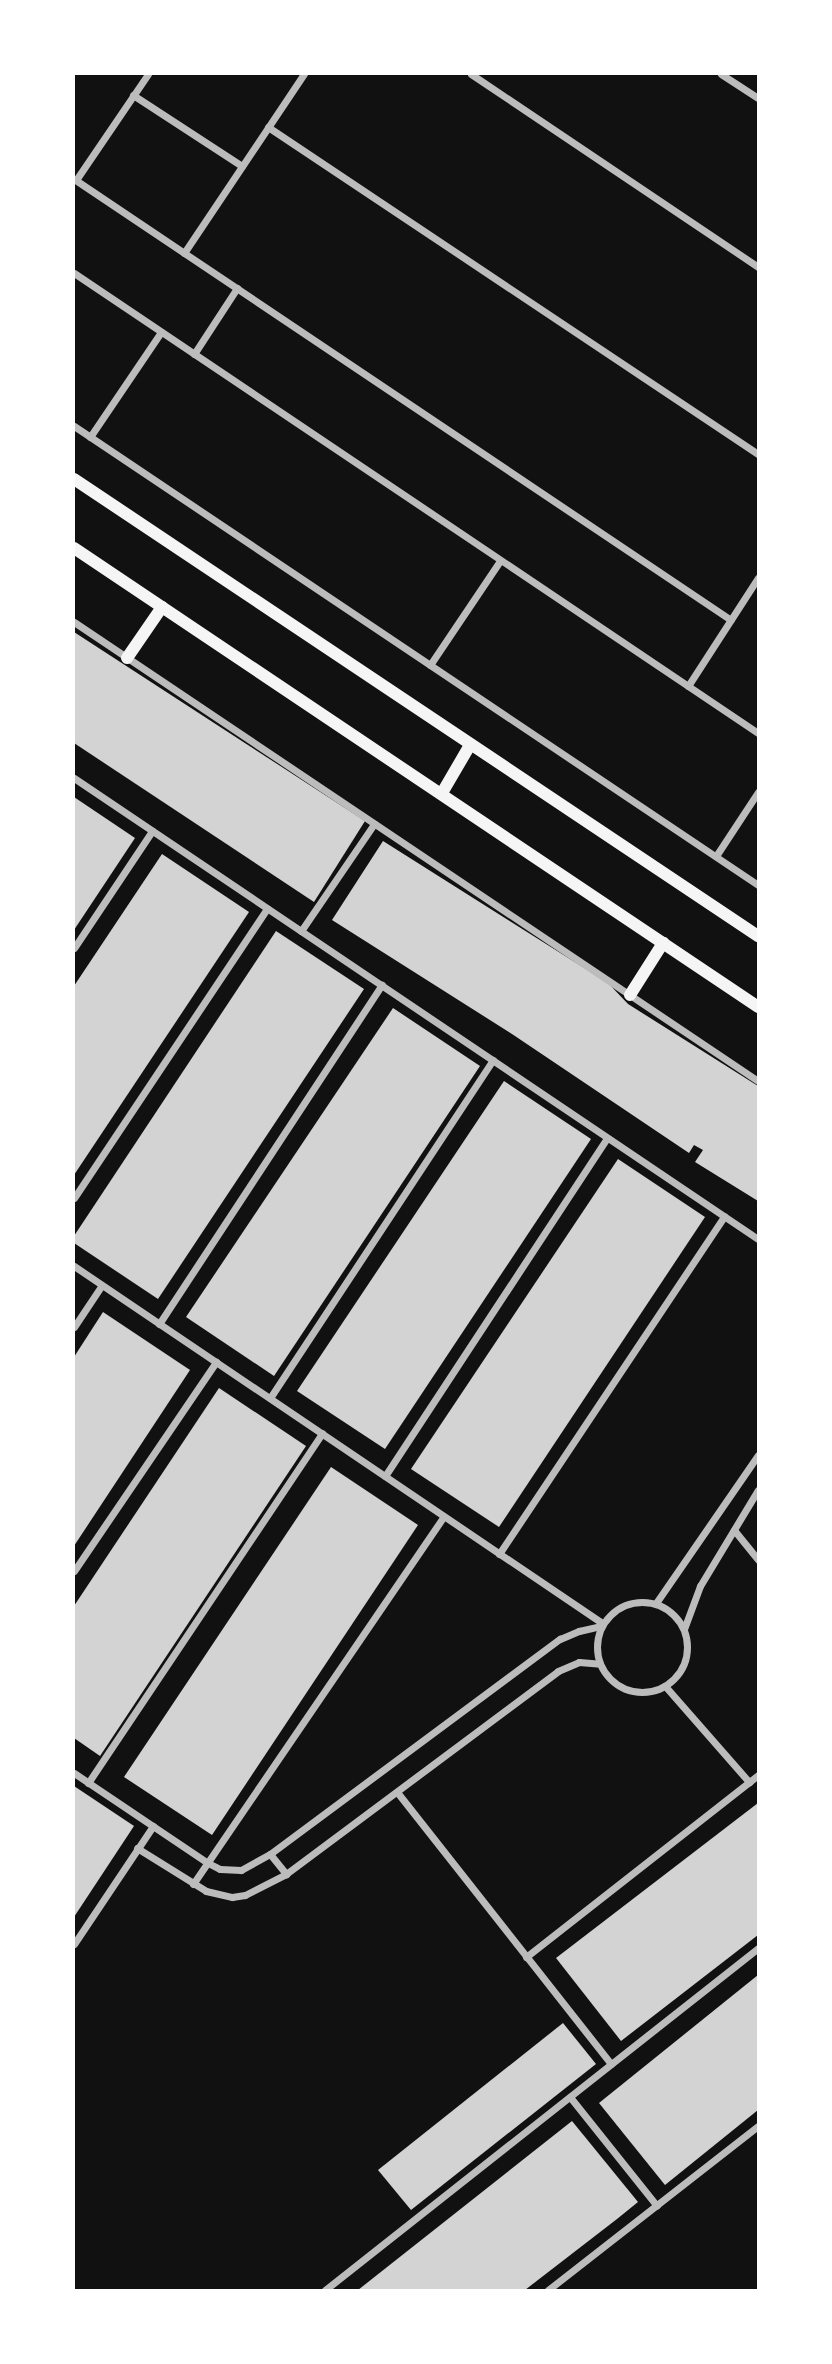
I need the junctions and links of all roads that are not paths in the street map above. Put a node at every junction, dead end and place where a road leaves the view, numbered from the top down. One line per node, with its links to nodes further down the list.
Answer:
1 (148, 74): 5 (street)
2 (304, 74): 7 (street)
3 (471, 74): 11 (street)
4 (721, 74): 6 (street)
5 (133, 95): 8 (street); 9 (street)
6 (758, 98)
7 (268, 127): 8 (street); 18 (street)
8 (242, 166): 10 (street)
9 (75, 180): 10 (street)
10 (184, 253): 13 (street)
11 (758, 267)
12 (74, 273): 14 (street)
13 (237, 288): 15 (street); 24 (street)
14 (161, 332): 15 (street); 17 (street)
15 (194, 354): 21 (street)
16 (74, 426): 17 (street)
17 (90, 437): 27 (street)
18 (758, 454)
19 (74, 479): 30 (main road)
20 (74, 548): 23 (main road)
21 (500, 561): 27 (street); 28 (street)
22 (758, 578): 24 (street)
23 (162, 607): 26 (main road); 33 (main road)
24 (731, 620): 28 (street)
25 (74, 622): 26 (street)
26 (127, 658): 34 (street)
27 (430, 665): 36 (street)
28 (688, 686): 29 (street)
29 (758, 733)
30 (470, 745): 33 (main road); 40 (main road)
31 (74, 778): 35 (street)
32 (758, 792): 36 (street)
33 (442, 793): 41 (main road)
34 (374, 824): 39 (street); 44 (street)
35 (152, 831): 38 (street); 42 (street)
36 (716, 856): 37 (street)
37 (758, 885)
38 (267, 909): 39 (street); 49 (street)
39 (301, 931): 43 (street)
40 (758, 936)
41 (663, 943): 44 (main road); 45 (main road)
42 (74, 948)
43 (382, 985): 46 (street); 54 (street)
44 (630, 995): 47 (street)
45 (758, 1007)
46 (493, 1060): 48 (street); 57 (street)
47 (758, 1081)
48 (607, 1138): 50 (street); 60 (street)
49 (74, 1198)
50 (724, 1216): 51 (street); 64 (street)
51 (758, 1239)
52 (74, 1266): 53 (street)
53 (102, 1285): 54 (street); 55 (street)
54 (159, 1324): 56 (street)
55 (74, 1327)
56 (216, 1362): 57 (street); 66 (street)
57 (270, 1398): 58 (street)
58 (322, 1433): 60 (street); 75 (street)
59 (758, 1455): 67 (street)
60 (385, 1476): 62 (street)
61 (758, 1490): 63 (street)
62 (444, 1516): 64 (street); 80 (street)
63 (734, 1530): 65 (street); 69 (street)
64 (499, 1553): 68 (street)
65 (758, 1560)
66 (74, 1571)
67 (656, 1604): 68 (street); 69 (street)
68 (602, 1625): 70 (street); 79 (street)
69 (684, 1629): 71 (street)
70 (600, 1664): 71 (street); 76 (street)
71 (666, 1686): 74 (street)
72 (74, 1773): 75 (street)
73 (758, 1775): 74 (street)
74 (750, 1782): 85 (street)
75 (88, 1783): 77 (street)
76 (397, 1792): 81 (street); 85 (street)
77 (153, 1826): 78 (street); 80 (street)
78 (137, 1848): 82 (street); 83 (street)
79 (270, 1854): 80 (street); 81 (street)
80 (208, 1863): 82 (street)
81 (286, 1874): 82 (street)
82 (194, 1884)
83 (74, 1944)
84 (758, 1948): 86 (street)
85 (526, 1957): 86 (street)
86 (611, 2064): 87 (street)
87 (570, 2097): 89 (street); 90 (street)
88 (758, 2126): 89 (street)
89 (657, 2206): 91 (street)
90 (324, 2291)
91 (548, 2291)

